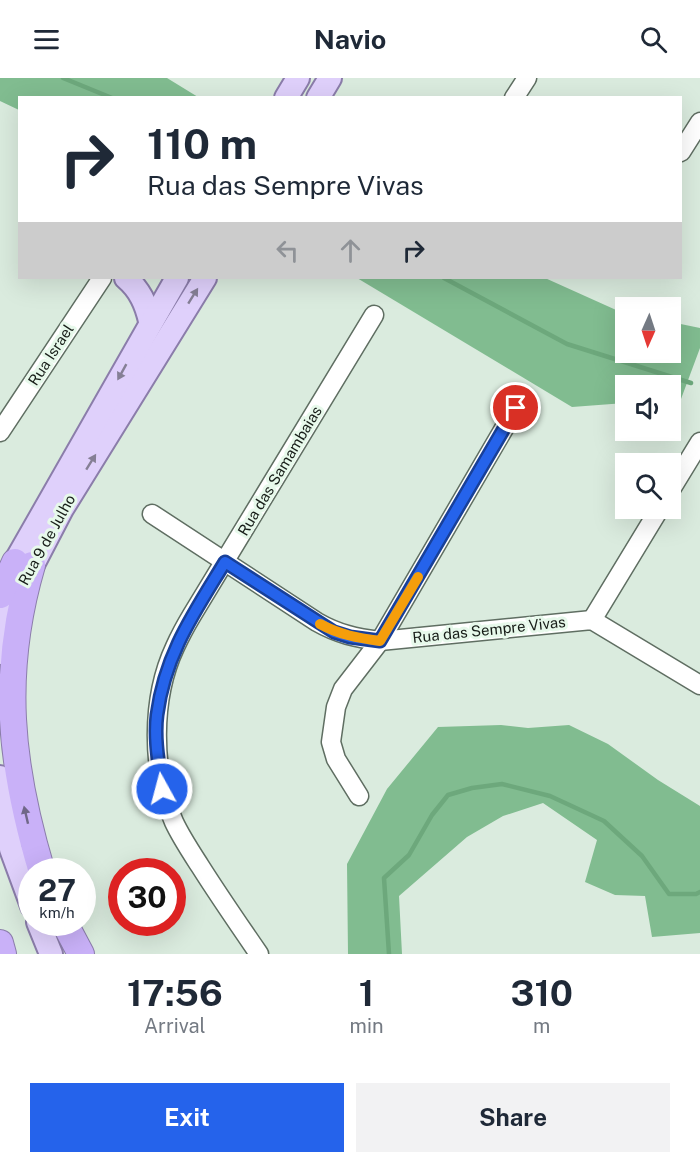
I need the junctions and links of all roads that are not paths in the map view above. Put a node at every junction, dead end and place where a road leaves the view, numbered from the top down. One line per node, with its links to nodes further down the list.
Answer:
1 (298, 78): 4 (main road)
2 (330, 78): 5 (main road)
3 (527, 78): 6 (street)
4 (287, 96)
5 (319, 96)
6 (515, 96)
7 (700, 122): 8 (street)
8 (682, 150)
9 (101, 279): 16 (street, Rua Israel)
10 (127, 279): 14 (main road)
11 (176, 279): 14 (main road, Rua 9 de Julho)
12 (204, 279): 22 (main road, Rua 9 de Julho, one-way to 12)
13 (374, 315): 21 (street, Rua das Samambaias)
14 (150, 321): 22 (main road, Rua 9 de Julho, one-way to 22)
15 (516, 408): 25 (street)
16 (0, 432)
17 (700, 442): 18 (street)
18 (681, 473)
19 (153, 514): 21 (street, Rua das Sempre Vivas)
20 (653, 519): 24 (street)
21 (225, 562): 25 (street, Rua das Sempre Vivas); 38 (street, Rua das Samambaias)
22 (23, 564): 23 (highway); 26 (main road, Rua 9 de Julho); 30 (highway, one-way to 22)
23 (0, 595)
24 (592, 620): 25 (street, Rua das Sempre Vivas); 27 (street)
25 (380, 641): 29 (street)
26 (0, 652)
27 (700, 685)
28 (0, 777): 31 (main road)
29 (359, 796)
30 (38, 858)
31 (18, 868)
32 (44, 936): 36 (main road)
33 (71, 936): 37 (highway)
34 (0, 944): 35 (highway)
35 (3, 954)
36 (51, 954)
37 (81, 954)
38 (259, 954)

